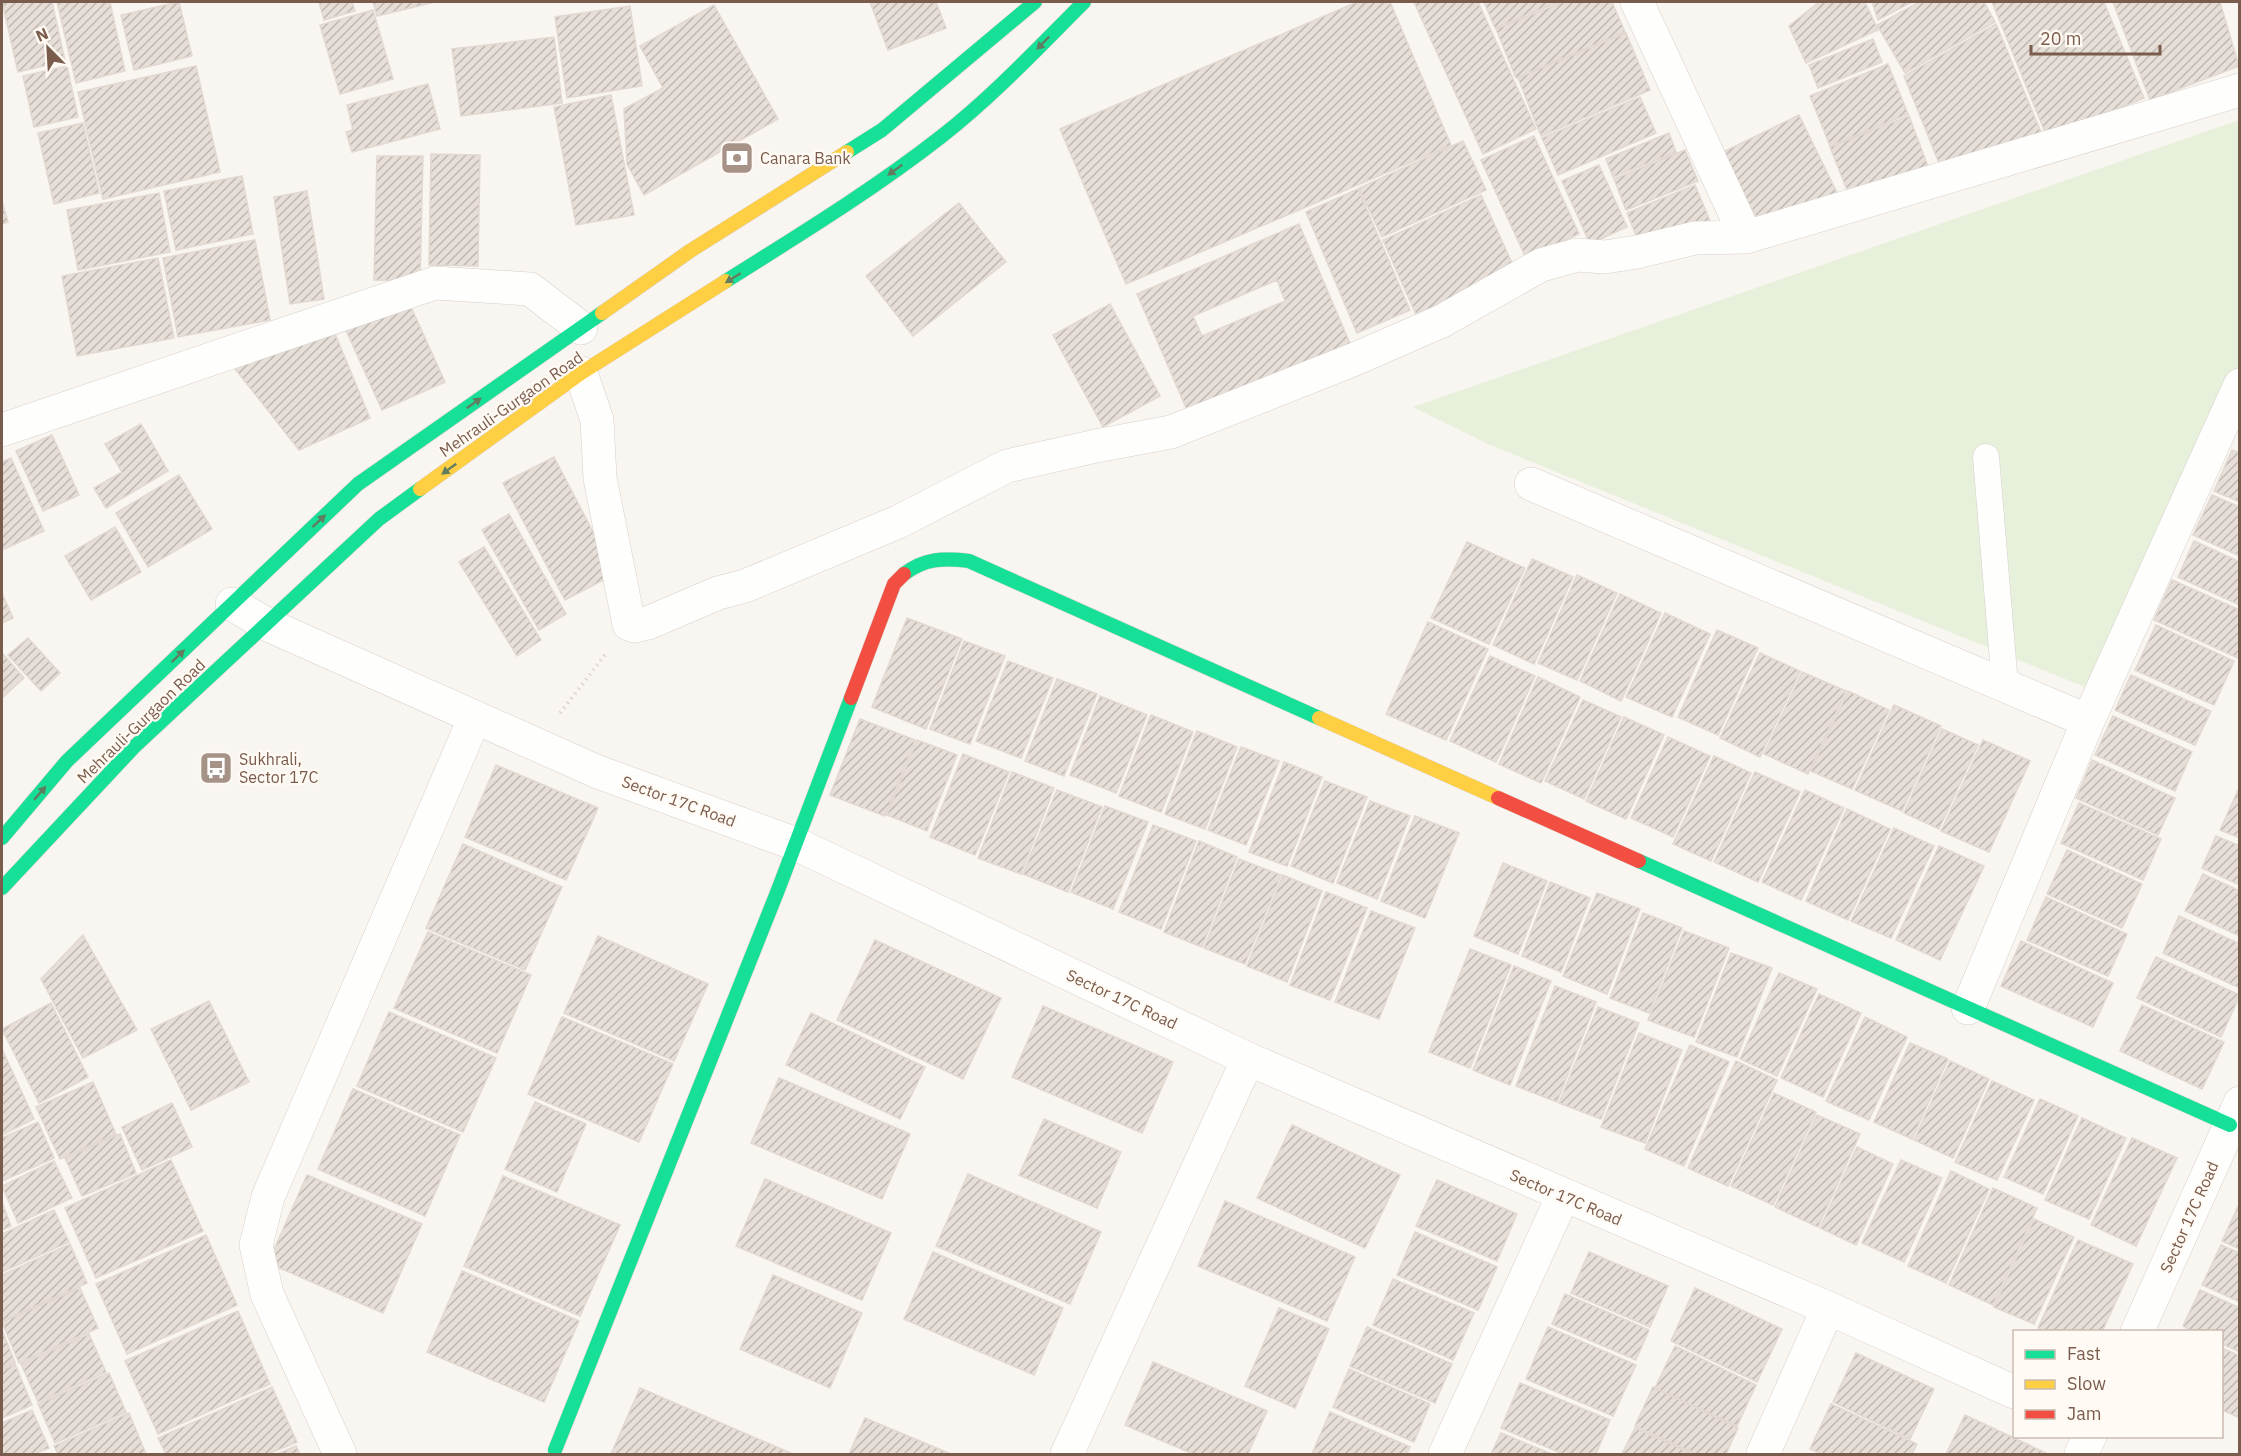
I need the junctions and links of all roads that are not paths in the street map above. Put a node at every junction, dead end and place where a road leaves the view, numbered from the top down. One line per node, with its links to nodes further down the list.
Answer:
1 (1035, 2): 6 (main road, Mehrauli-Gurgaon Road)
2 (1084, 2): 7 (main road, Mehrauli-Gurgaon Road, one-way to 7)
3 (1637, 2): 5 (street)
4 (2240, 90): 5 (street)
5 (1746, 237): 7 (street)
6 (581, 328): 9 (street); 12 (main road, Mehrauli-Gurgaon Road, one-way to 6)
7 (581, 373): 13 (main road, Mehrauli-Gurgaon Road, one-way to 13)
8 (2240, 385): 16 (street)
9 (2, 430)
10 (1986, 457): 14 (lane)
11 (1531, 484): 14 (street)
12 (232, 604): 13 (street, Sector 17C Road); 17 (main road, Mehrauli-Gurgaon Road, one-way to 12)
13 (266, 624): 15 (street, Sector 17C Road); 19 (main road, Mehrauli-Gurgaon Road)
14 (2005, 685): 16 (street)
15 (475, 717): 18 (street, Sector 17C Road); 29 (street)
16 (2088, 721): 20 (street)
17 (2, 838)
18 (796, 844): 20 (main road); 21 (street, Sector 17C Road); 28 (main road)
19 (2, 888)
20 (1968, 1008): 22 (main road)
21 (1248, 1059): 23 (street, Sector 17C Road); 30 (street)
22 (2235, 1114): 25 (street, Sector 17C Road)
23 (1563, 1196): 24 (street, Sector 17C Road); 31 (street)
24 (1828, 1308): 26 (street, Sector 17C Road); 32 (street)
25 (2138, 1330)
26 (2013, 1392)
27 (2090, 1438): 33 (street)
28 (555, 1450)
29 (340, 1455)
30 (1067, 1455)
31 (1445, 1455)
32 (1763, 1455)
33 (2081, 1455)

